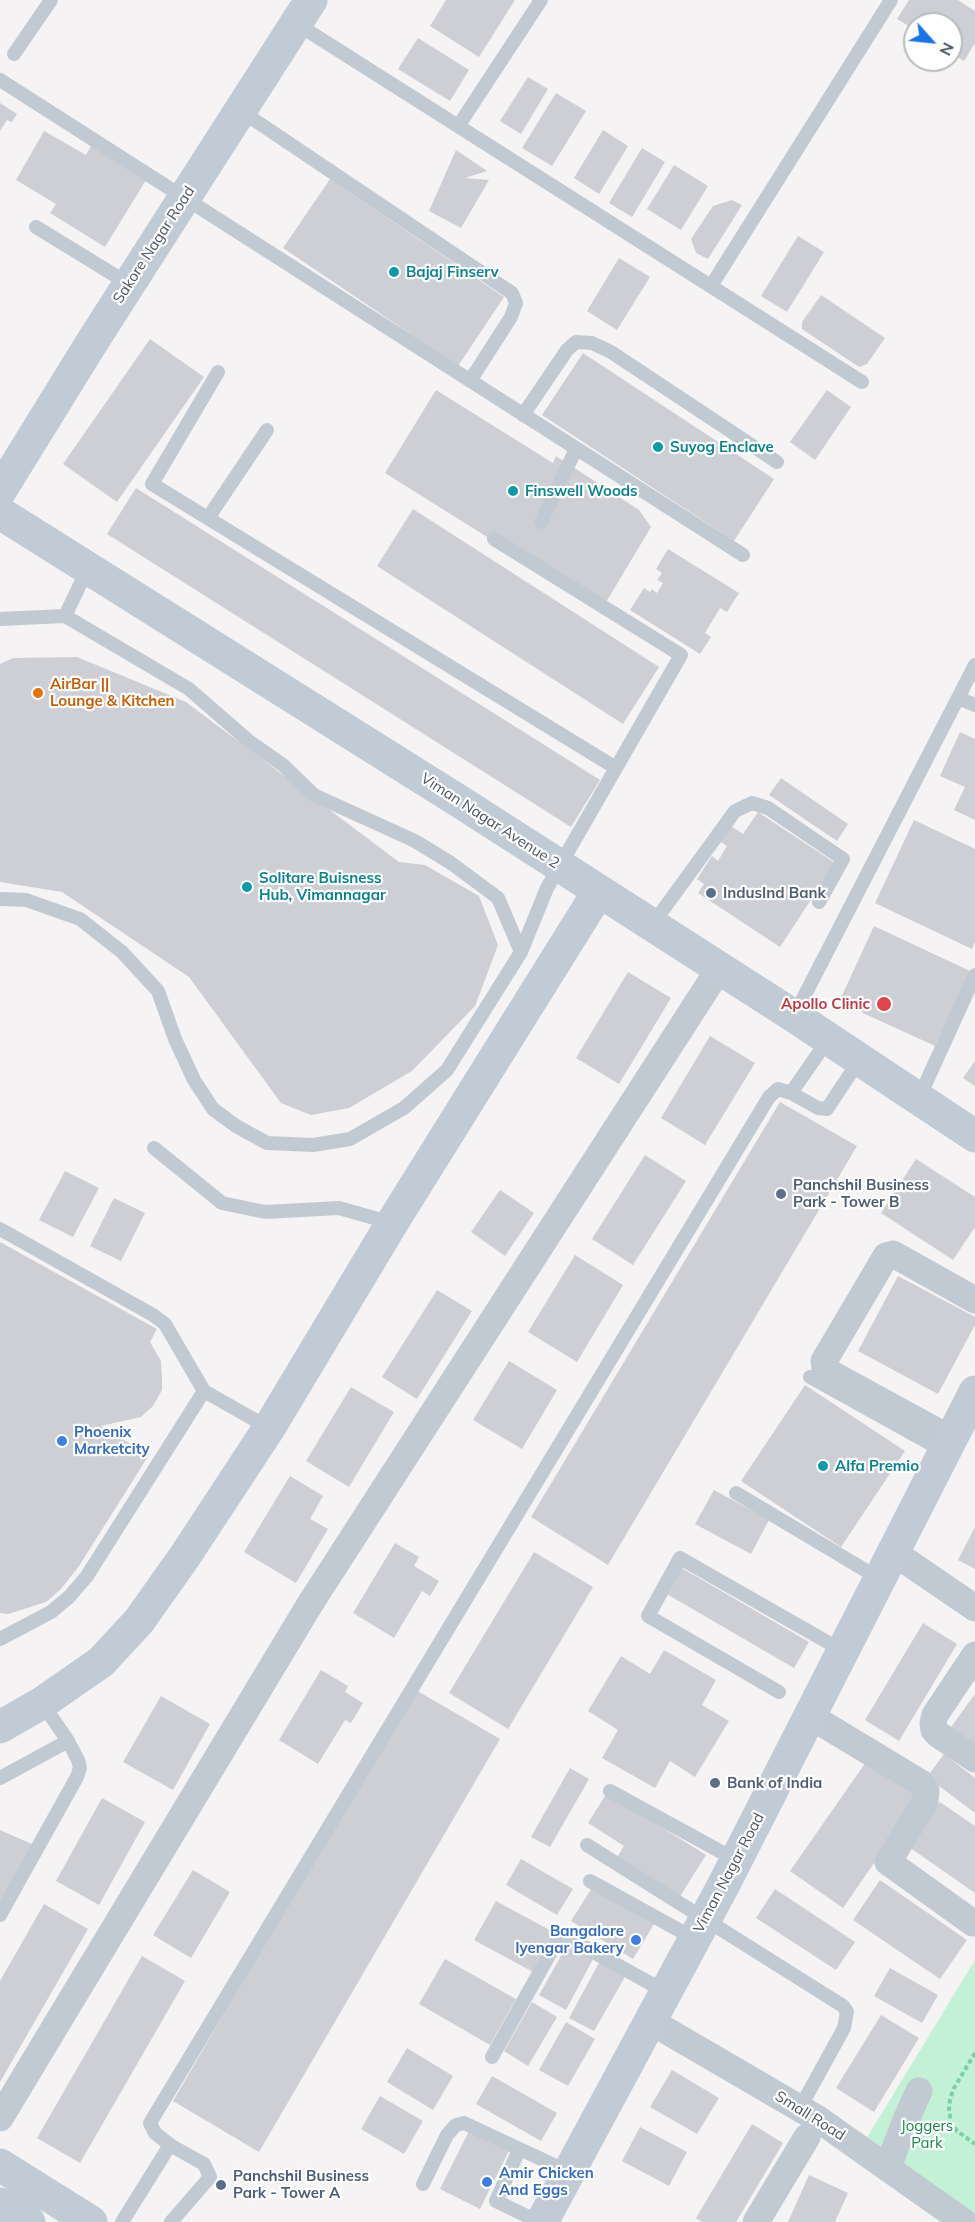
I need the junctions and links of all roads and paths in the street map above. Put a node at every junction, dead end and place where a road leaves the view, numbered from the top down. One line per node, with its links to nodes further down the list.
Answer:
1 (51, 0): 5 (lane)
2 (541, 0): 8 (lane)
3 (891, 0): 12 (lane)
4 (304, 12): 7 (street, Sakore Nagar Road); 8 (lane)
5 (14, 54)
6 (0, 80): 9 (lane)
7 (241, 111): 9 (street, Sakore Nagar Road); 14 (lane)
8 (459, 126): 12 (lane)
9 (184, 199): 11 (street, Sakore Nagar Road); 14 (lane)
10 (36, 227): 11 (lane)
11 (129, 284): 20 (street, Sakore Nagar Road)
12 (711, 286): 15 (lane)
13 (218, 372): 22 (lane)
14 (470, 381): 16 (lane)
15 (862, 382)
16 (523, 415): 18 (lane); 19 (lane)
17 (267, 430): 22 (lane)
18 (576, 449): 23 (lane); 25 (lane)
19 (777, 462)
20 (0, 491)
21 (0, 513): 26 (street, Viman Nagar Avenue 2)
22 (208, 518): 32 (lane)
23 (541, 522)
24 (494, 538): 32 (lane)
25 (743, 555)
26 (88, 568): 27 (lane); 33 (street, Viman Nagar Avenue 2)
27 (65, 616): 28 (lane); 38 (lane)
28 (0, 620)
29 (975, 665): 30 (lane)
30 (958, 698): 31 (lane); 41 (lane)
31 (975, 705)
32 (616, 768): 33 (lane)
33 (559, 866): 34 (street, Viman Nagar Avenue 2); 38 (lane)
34 (599, 891): 37 (street, Viman Nagar Avenue 2); 48 (street)
35 (0, 899): 38 (lane)
36 (819, 902): 37 (lane)
37 (652, 925): 39 (street, Viman Nagar Avenue 2)
38 (521, 952)
39 (719, 969): 41 (street, Viman Nagar Avenue 2); 81 (street)
40 (975, 975): 45 (lane)
41 (794, 1016): 42 (street, Viman Nagar Avenue 2)
42 (828, 1038): 43 (street, Viman Nagar Avenue 2); 44 (lane)
43 (860, 1059): 44 (lane); 45 (street, Viman Nagar Avenue 2)
44 (790, 1093): 84 (lane)
45 (919, 1098): 46 (street, Viman Nagar Avenue 2)
46 (975, 1136)
47 (154, 1148): 48 (lane)
48 (392, 1223): 54 (street)
49 (0, 1229): 52 (lane)
50 (975, 1300): 55 (street)
51 (810, 1377): 55 (lane)
52 (204, 1391): 54 (lane); 59 (lane)
53 (975, 1392): 55 (street, Viman Nagar Road)
54 (268, 1428): 63 (street)
55 (948, 1445): 57 (street, Viman Nagar Road)
56 (736, 1493): 57 (lane)
57 (886, 1566): 58 (street); 60 (street, Viman Nagar Road)
58 (975, 1608)
59 (0, 1639)
60 (843, 1651): 62 (lane); 64 (street, Viman Nagar Road)
61 (975, 1655): 67 (street)
62 (779, 1692)
63 (42, 1703): 65 (street); 66 (lane)
64 (810, 1716): 71 (street, Viman Nagar Road); 74 (street)
65 (0, 1726)
66 (68, 1741): 68 (lane); 73 (lane)
67 (975, 1760)
68 (0, 1778)
69 (610, 1791): 71 (lane)
70 (587, 1845): 75 (lane)
71 (736, 1860): 75 (street, Viman Nagar Road)
72 (590, 1881): 75 (lane)
73 (0, 1915)
74 (974, 1923)
75 (700, 1929): 76 (street, Viman Nagar Road); 82 (lane)
76 (666, 1992): 77 (street, Viman Nagar Road); 79 (lane)
77 (650, 2022): 82 (street, Small Road); 88 (street, Viman Nagar Road)
78 (975, 2053): 83 (path)
79 (492, 2057)
80 (919, 2091): 87 (street)
81 (0, 2118)
82 (808, 2121): 87 (street, Small Road); 96 (street)
83 (975, 2144)
84 (170, 2145): 93 (lane); 94 (lane)
85 (519, 2150): 88 (lane); 89 (lane); 95 (lane)
86 (0, 2165): 92 (street)
87 (888, 2167): 97 (street, Small Road)
88 (568, 2172): 95 (street, Viman Nagar Road)
89 (423, 2184)
90 (0, 2204): 91 (street)
91 (29, 2222)
92 (91, 2222)
93 (122, 2222)
94 (171, 2222)
95 (540, 2222)
96 (756, 2222)
97 (964, 2222)

